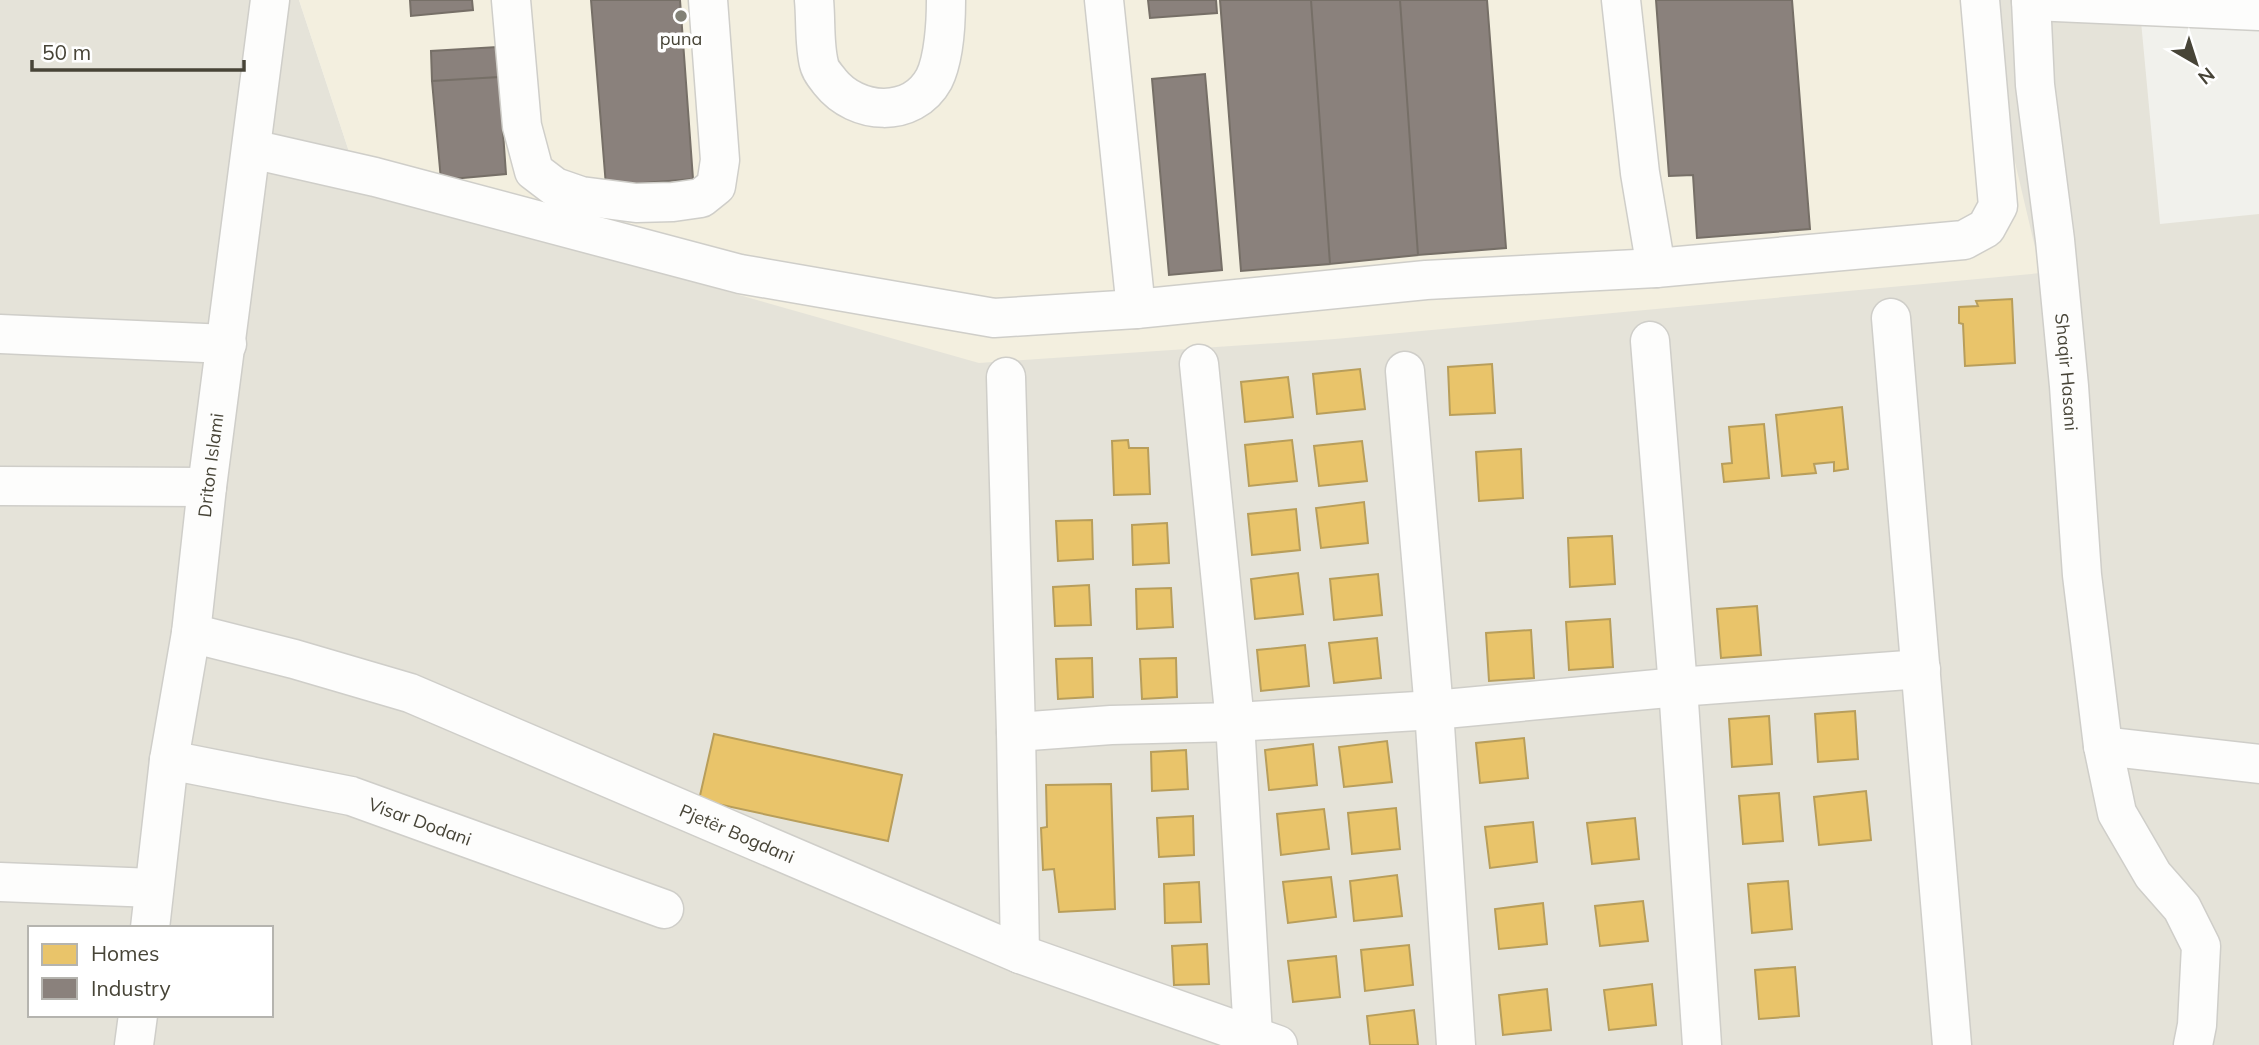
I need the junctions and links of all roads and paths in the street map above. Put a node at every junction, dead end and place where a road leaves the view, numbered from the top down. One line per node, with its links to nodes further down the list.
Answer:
1 (270, 0): 11 (street, Driton Islami)
2 (511, 0): 3 (street)
3 (708, 0)
4 (814, 0): 5 (street)
5 (946, 0)
6 (1104, 0): 13 (street)
7 (1621, 0): 12 (street)
8 (1980, 0): 12 (street)
9 (2031, 1): 10 (street); 29 (street, Shaqir Hasani)
10 (2259, 11)
11 (252, 149): 13 (street); 17 (street, Driton Islami)
12 (1656, 268): 13 (street)
13 (1136, 309)
14 (1891, 318): 24 (street)
15 (0, 334): 17 (street)
16 (1650, 341): 25 (street)
17 (226, 344): 22 (street, Driton Islami)
18 (1199, 365): 27 (street)
19 (1405, 371): 26 (street)
20 (1006, 377): 28 (street)
21 (0, 486): 22 (street)
22 (207, 488): 23 (street, Driton Islami)
23 (191, 632): 30 (street, Driton Islami); 36 (street, Pjetër Bogdani)
24 (1921, 669): 25 (street); 42 (street)
25 (1678, 687): 26 (street); 41 (street)
26 (1434, 710): 27 (street); 40 (street)
27 (1236, 722): 28 (street); 38 (street)
28 (1016, 732): 36 (street)
29 (2103, 746): 31 (street); 43 (street, Shaqir Hasani)
30 (169, 760): 33 (street, Driton Islami); 34 (street, Visar Dodani)
31 (2259, 764)
32 (0, 882): 33 (street)
33 (155, 888): 35 (street, Driton Islami)
34 (664, 909)
35 (150, 926)
36 (1020, 954): 38 (street, Pjetër Bogdani)
37 (138, 1017): 39 (street)
38 (1266, 1040)
39 (134, 1045)
40 (1456, 1045)
41 (1702, 1045)
42 (1952, 1045)
43 (2193, 1045)

